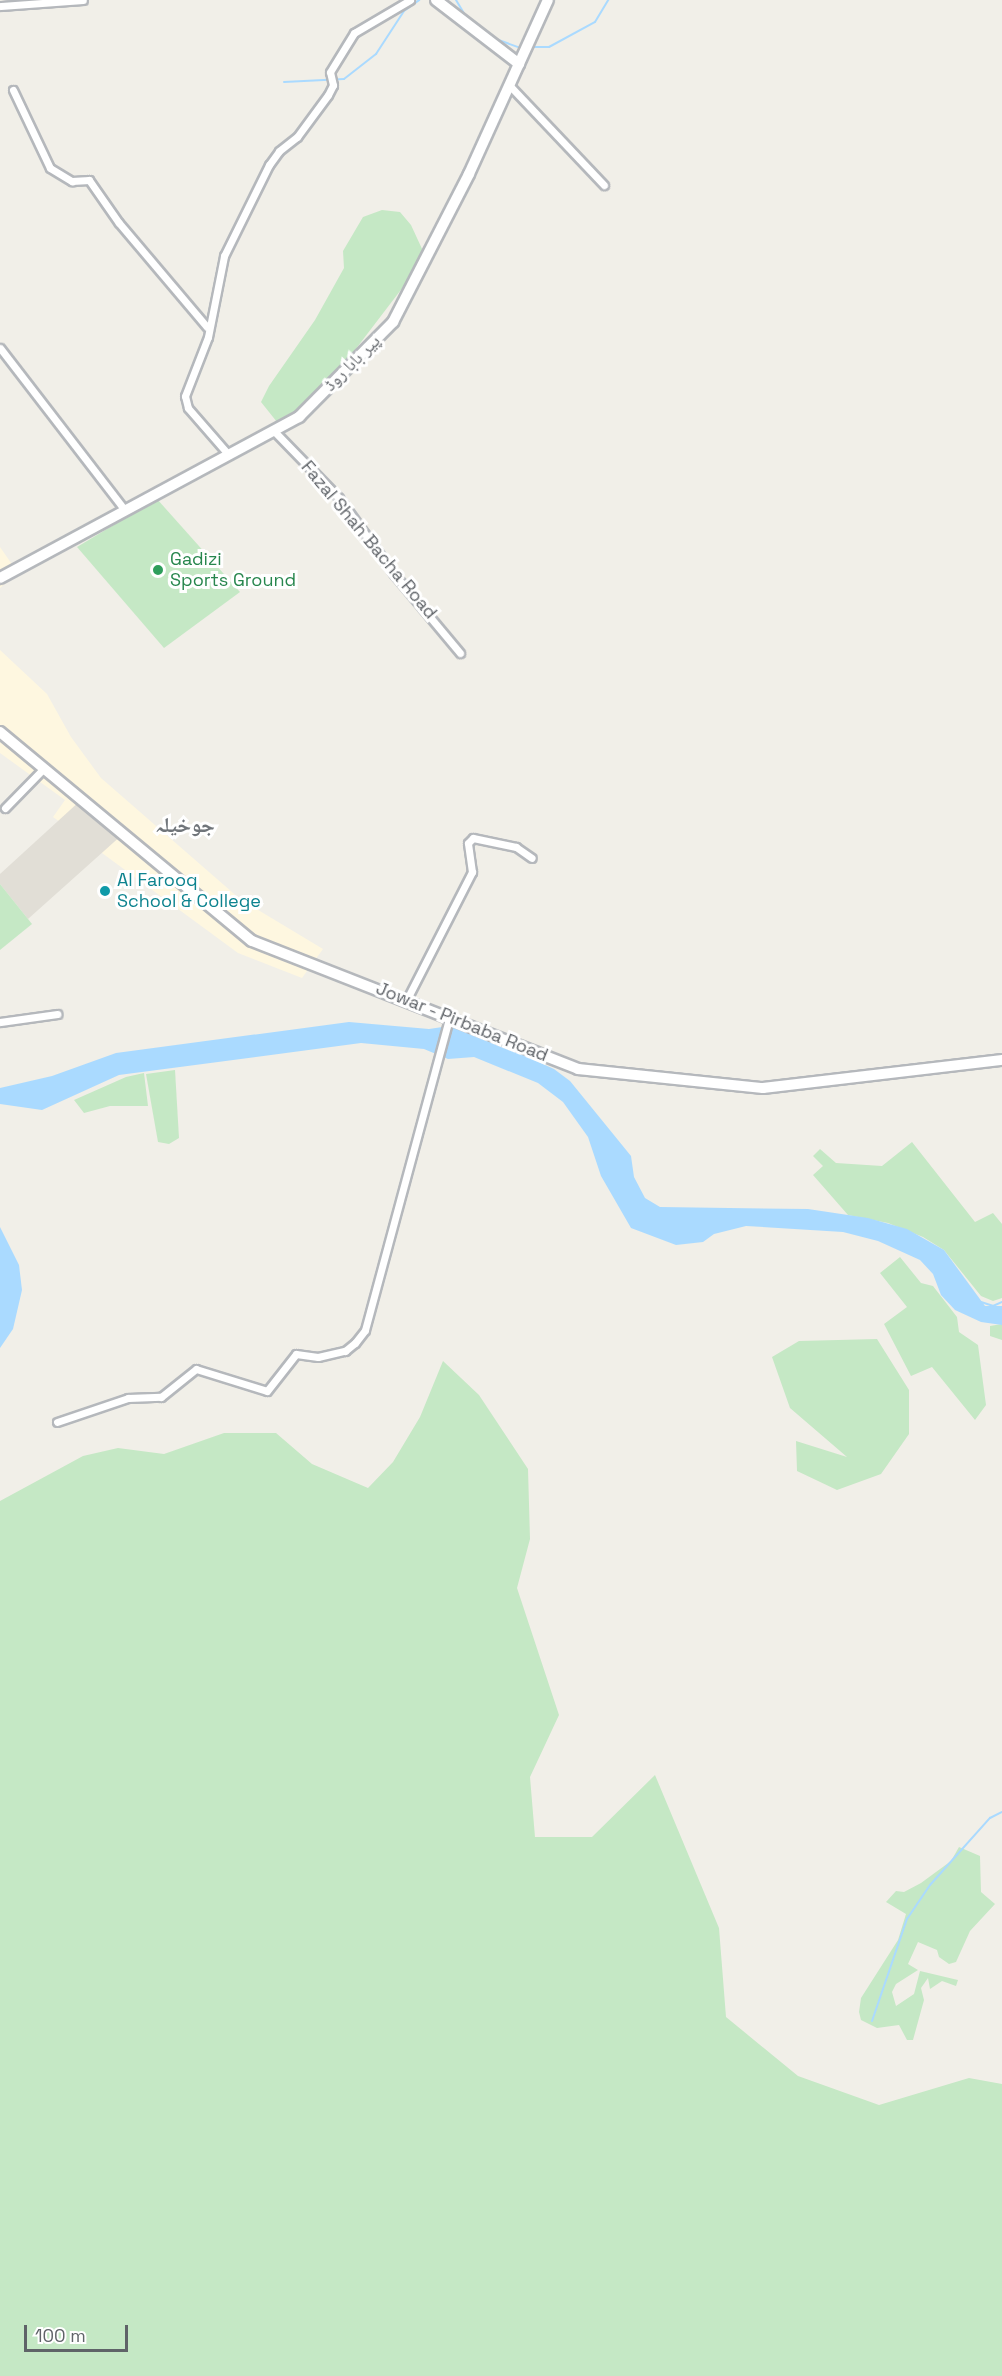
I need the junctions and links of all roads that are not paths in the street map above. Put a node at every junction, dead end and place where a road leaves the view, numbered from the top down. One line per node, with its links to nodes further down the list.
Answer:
1 (83, 0): 5 (street)
2 (410, 0): 10 (street)
3 (436, 0): 6 (main road)
4 (548, 0): 6 (main road, پیر بابا روڈ)
5 (0, 6)
6 (519, 64): 7 (main road, پیر بابا روڈ)
7 (508, 85): 9 (street); 12 (main road, پیر بابا روڈ)
8 (13, 90): 10 (street)
9 (604, 185)
10 (207, 327): 13 (street)
11 (0, 348): 14 (street)
12 (274, 430): 13 (main road, پیر بابا روڈ); 16 (street, Fazal Shah Bacha Road)
13 (228, 454): 14 (main road, پیر بابا روڈ)
14 (124, 509): 15 (main road, پیر بابا روڈ)
15 (0, 578)
16 (460, 653)
17 (0, 732): 18 (main road, Jowar - Pirbaba Road)
18 (43, 769): 19 (street); 21 (main road, Jowar - Pirbaba Road)
19 (5, 808)
20 (532, 858): 21 (street)
21 (407, 999): 23 (main road, Jowar - Pirbaba Road)
22 (57, 1014): 24 (street)
23 (450, 1016): 25 (main road, Jowar - Pirbaba Road); 26 (street)
24 (0, 1022)
25 (1002, 1060)
26 (57, 1422)

